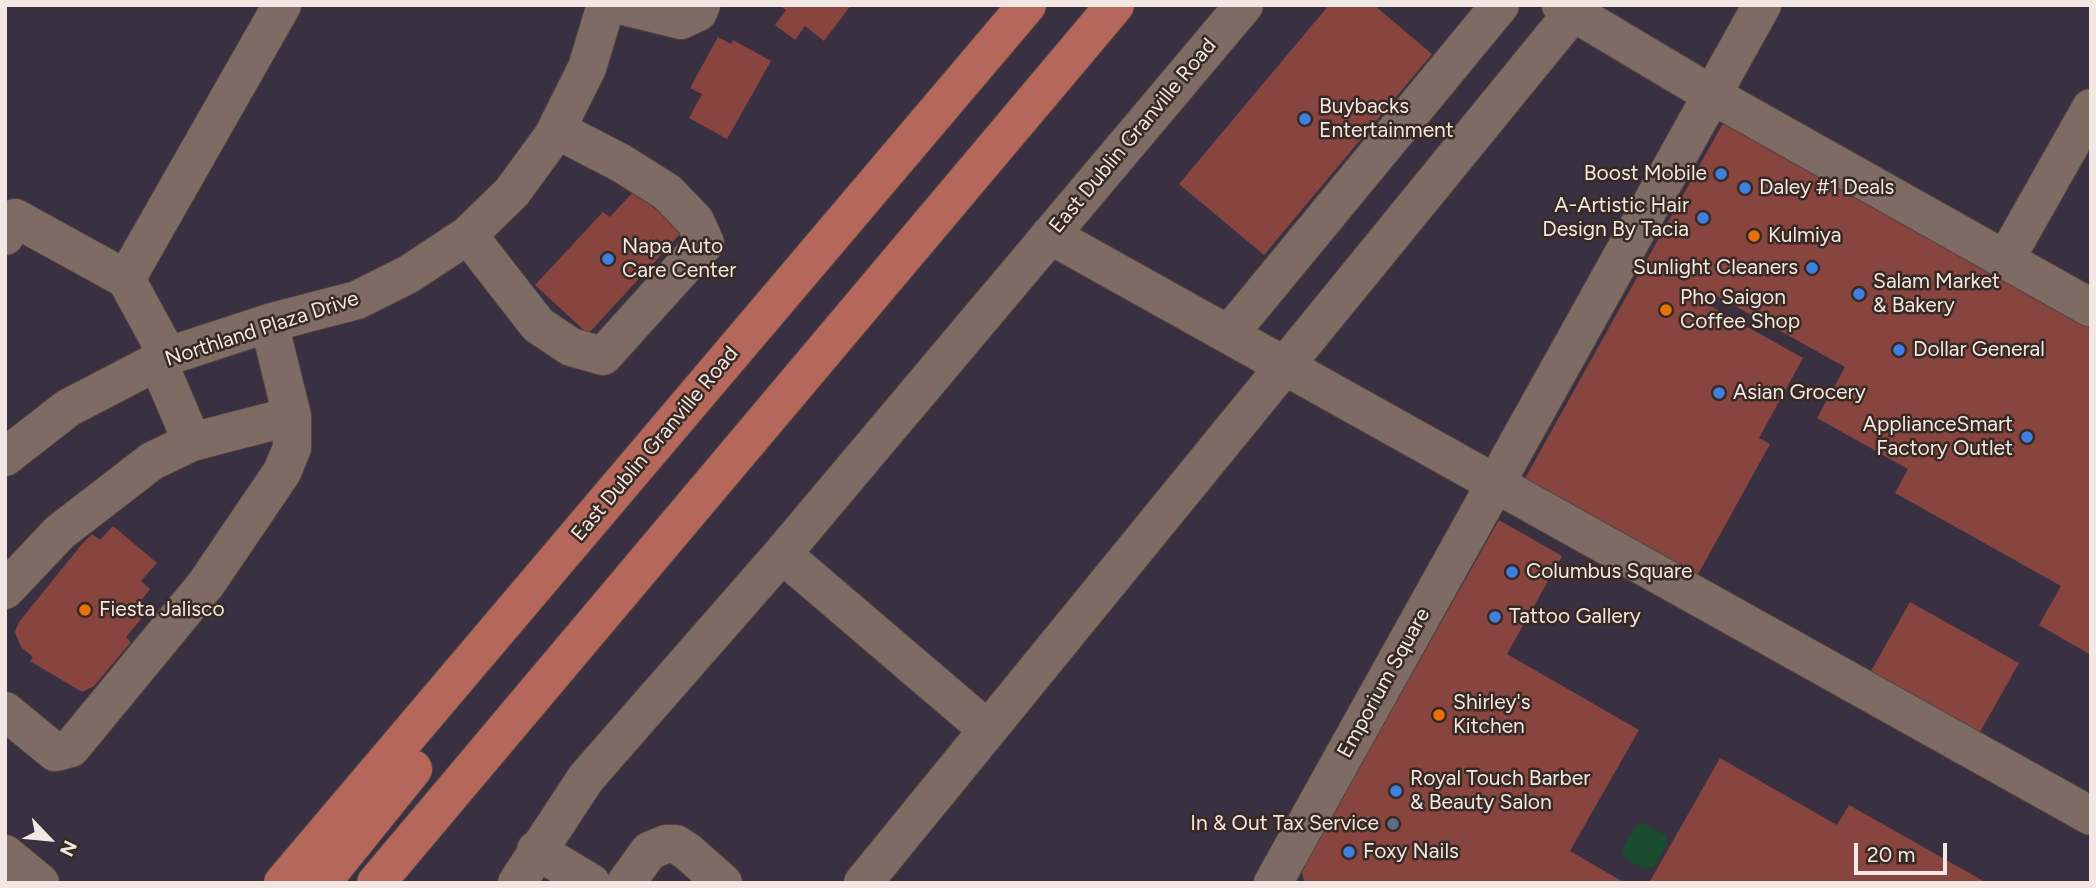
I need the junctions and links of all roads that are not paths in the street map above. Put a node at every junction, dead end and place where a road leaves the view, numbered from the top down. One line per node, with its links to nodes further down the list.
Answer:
1 (282, 5): 18 (street)
2 (606, 5): 13 (street, Northland Plaza Drive)
3 (620, 5): 4 (street)
4 (701, 5)
5 (1027, 5): 28 (main road, East Dublin Granville Road)
6 (1115, 5): 39 (main road)
7 (1244, 5): 16 (street, East Dublin Granville Road)
8 (1500, 5): 21 (street)
9 (1762, 5): 11 (street)
10 (1571, 8): 11 (street); 23 (street)
11 (1712, 94): 17 (street); 27 (street)
12 (2091, 108): 17 (street)
13 (557, 130): 15 (street, Northland Plaza Drive); 15 (street)
14 (9, 223): 18 (street)
15 (468, 235): 20 (street, Northland Plaza Drive)
16 (1050, 235): 21 (street); 29 (street, East Dublin Granville Road)
17 (2005, 260): 19 (street)
18 (126, 279): 22 (street)
19 (2091, 308)
20 (269, 323): 22 (street, Northland Plaza Drive); 24 (street)
21 (1229, 334): 23 (street)
22 (163, 359): 25 (street); 26 (street, Northland Plaza Drive)
23 (1285, 366): 27 (street); 32 (street)
24 (292, 416): 25 (street); 31 (street)
25 (192, 442): 30 (street)
26 (5, 457)
27 (1496, 484): 33 (street); 45 (street, Emporium Square)
28 (577, 536): 37 (main road, East Dublin Granville Road); 38 (main road)
29 (782, 554): 32 (street); 34 (street, East Dublin Granville Road)
30 (5, 590)
31 (5, 711)
32 (987, 729): 44 (street)
33 (2091, 816)
34 (536, 850): 40 (street, East Dublin Granville Road); 41 (street)
35 (5, 854): 36 (street)
36 (40, 883)
37 (283, 883)
38 (321, 883)
39 (376, 883)
40 (517, 883)
41 (591, 883)
42 (626, 883): 43 (street)
43 (723, 883)
44 (863, 883)
45 (1273, 883)

